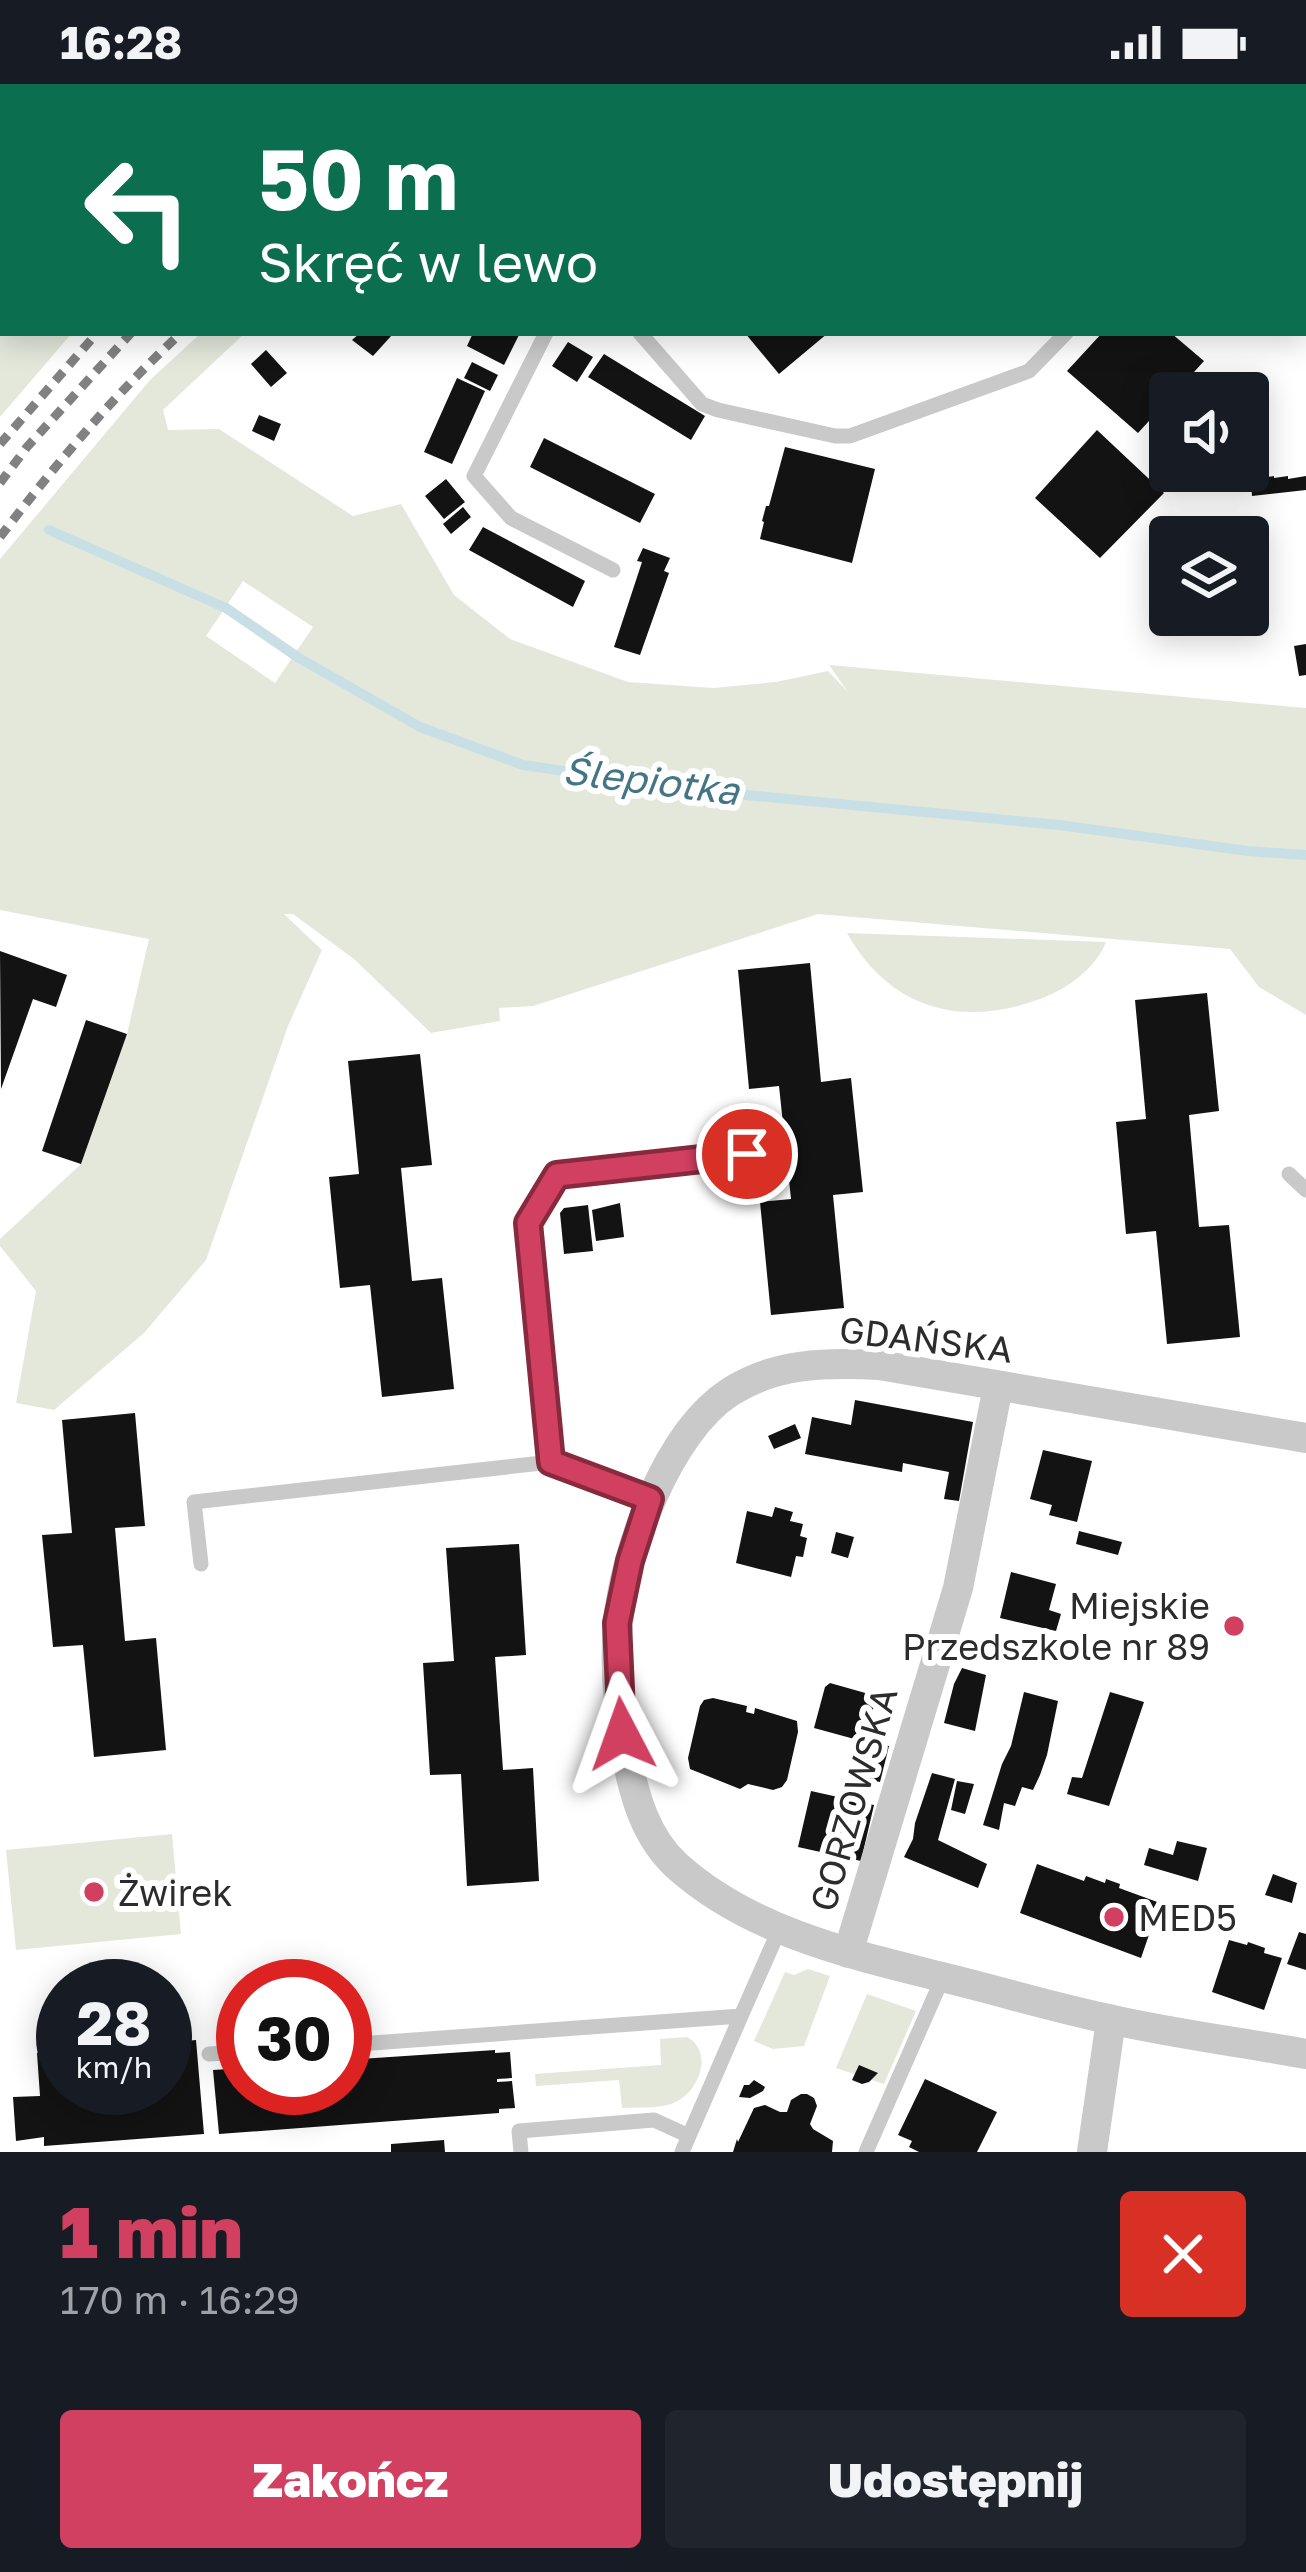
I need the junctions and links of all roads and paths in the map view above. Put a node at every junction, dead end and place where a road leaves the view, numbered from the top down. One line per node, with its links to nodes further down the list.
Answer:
1 (544, 336): 4 (lane)
2 (643, 336): 3 (lane)
3 (1063, 336)
4 (614, 570)
5 (747, 1154): 10 (lane)
6 (1289, 1174): 7 (lane)
7 (1306, 1190)
8 (998, 1387): 9 (street, GDAŃSKA); 11 (street, GDAŃSKA); 14 (street, GORZOWSKA)
9 (1306, 1438)
10 (551, 1462): 11 (lane); 12 (lane)
11 (650, 1499): 13 (street, GDAŃSKA)
12 (201, 1564)
13 (780, 1928): 14 (street, GDAŃSKA); 16 (lane)
14 (848, 1953): 15 (street, GDAŃSKA)
15 (943, 1977): 17 (street, GDAŃSKA); 24 (lane)
16 (741, 2016): 18 (lane); 22 (lane)
17 (1111, 2020): 21 (street, GDAŃSKA); 25 (street)
18 (372, 2042)
19 (209, 2054): 20 (lane)
20 (216, 2054)
21 (1306, 2054)
22 (685, 2144): 23 (lane)
23 (521, 2152)
24 (866, 2152)
25 (1092, 2152)

